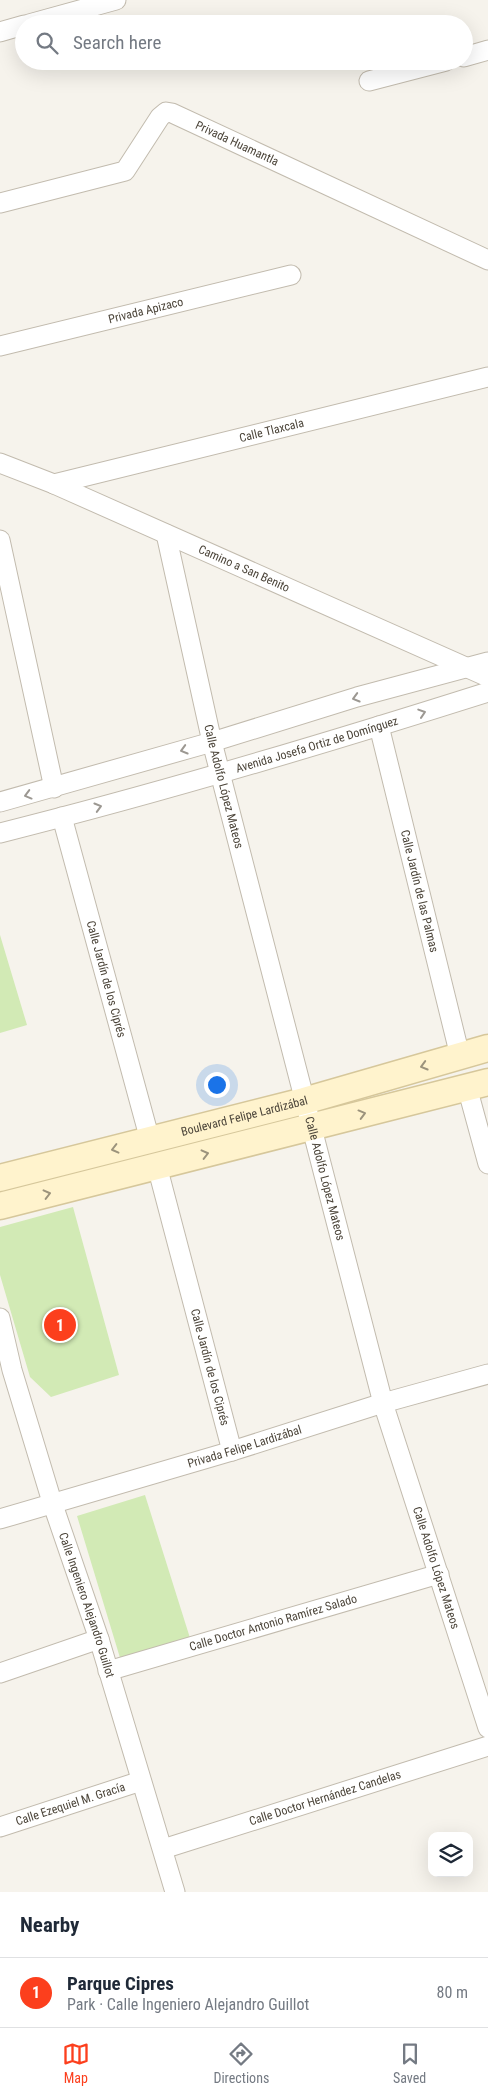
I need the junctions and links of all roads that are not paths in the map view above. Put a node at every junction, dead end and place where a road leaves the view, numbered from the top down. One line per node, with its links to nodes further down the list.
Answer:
1 (116, 0): 2 (street)
2 (62, 15)
3 (15, 28): 4 (street)
4 (0, 32)
5 (488, 50): 6 (street)
6 (473, 54)
7 (411, 70): 8 (street)
8 (369, 81)
9 (0, 202): 10 (street, Privada Huamantla)
10 (488, 260)
11 (291, 274): 12 (street, Privada Apizaco)
12 (0, 346)
13 (488, 377): 15 (street, Calle Tlaxcala)
14 (0, 463): 15 (street, Camino a San Benito)
15 (54, 484): 16 (street, Camino a San Benito)
16 (166, 534): 19 (street, Camino a San Benito); 23 (street, Calle Adolfo López Mateos)
17 (0, 540): 25 (street)
18 (488, 662): 19 (street)
19 (466, 667): 20 (street, Camino a San Benito); 23 (street, one-way to 23)
20 (488, 677)
21 (488, 692): 22 (street, Avenida Josefa Ortiz de Domínguez, one-way to 21)
22 (379, 726): 24 (street, Avenida Josefa Ortiz de Domínguez); 30 (street, Calle Jardín de las Palmas)
23 (212, 742): 24 (street, Calle Adolfo López Mateos); 25 (street, one-way to 25)
24 (221, 772): 27 (street, Avenida Josefa Ortiz de Domínguez, one-way to 24); 32 (street, Calle Adolfo López Mateos)
25 (54, 788): 26 (street, one-way to 26)
26 (0, 802)
27 (62, 817): 28 (street, Avenida Josefa Ortiz de Domínguez); 34 (street, Calle Jardín de los Ciprés)
28 (0, 833)
29 (488, 1048): 30 (main road, Boulevard Felipe Lardizábal)
30 (460, 1056): 32 (main road, Boulevard Felipe Lardizábal, one-way to 32)
31 (478, 1084): 33 (main road, one-way to 31); 35 (street)
32 (304, 1101): 33 (street, Calle Adolfo López Mateos); 34 (main road, Boulevard Felipe Lardizábal)
33 (312, 1128): 36 (main road, one-way to 33); 42 (street, Calle Adolfo López Mateos)
34 (150, 1140): 37 (main road, Boulevard Felipe Lardizábal, one-way to 37)
35 (488, 1164)
36 (157, 1166): 38 (main road, one-way to 36); 43 (street, Calle Jardín de los Ciprés)
37 (0, 1178)
38 (0, 1206)
39 (0, 1318): 40 (street, Calle Ingeniero Alejandro Guillot)
40 (6, 1372): 44 (street, Calle Ingeniero Alejandro Guillot)
41 (488, 1374): 42 (street, Privada Felipe Lardizábal)
42 (383, 1403): 43 (street, Privada Felipe Lardizábal); 46 (street, Calle Adolfo López Mateos)
43 (232, 1451): 44 (street, Privada Felipe Lardizábal)
44 (52, 1502): 45 (street, Privada Felipe Lardizábal); 47 (street, Calle Ingeniero Alejandro Guillot)
45 (0, 1519)
46 (439, 1574): 48 (street, Calle Doctor Antonio Ramírez Salado); 50 (street, Calle Adolfo López Mateos)
47 (99, 1639): 48 (street, Calle Ingeniero Alejandro Guillot); 49 (street)
48 (108, 1671): 52 (street, Calle Ingeniero Alejandro Guillot)
49 (0, 1673)
50 (488, 1728)
51 (488, 1746): 54 (street, Calle Doctor Hernández Candelas)
52 (141, 1781): 53 (street, Calle Ezequiel M. Gracía); 54 (street, Calle Ingeniero Alejandro Guillot)
53 (0, 1827)
54 (163, 1850): 55 (street, Calle Ingeniero Alejandro Guillot)
55 (175, 1892)

